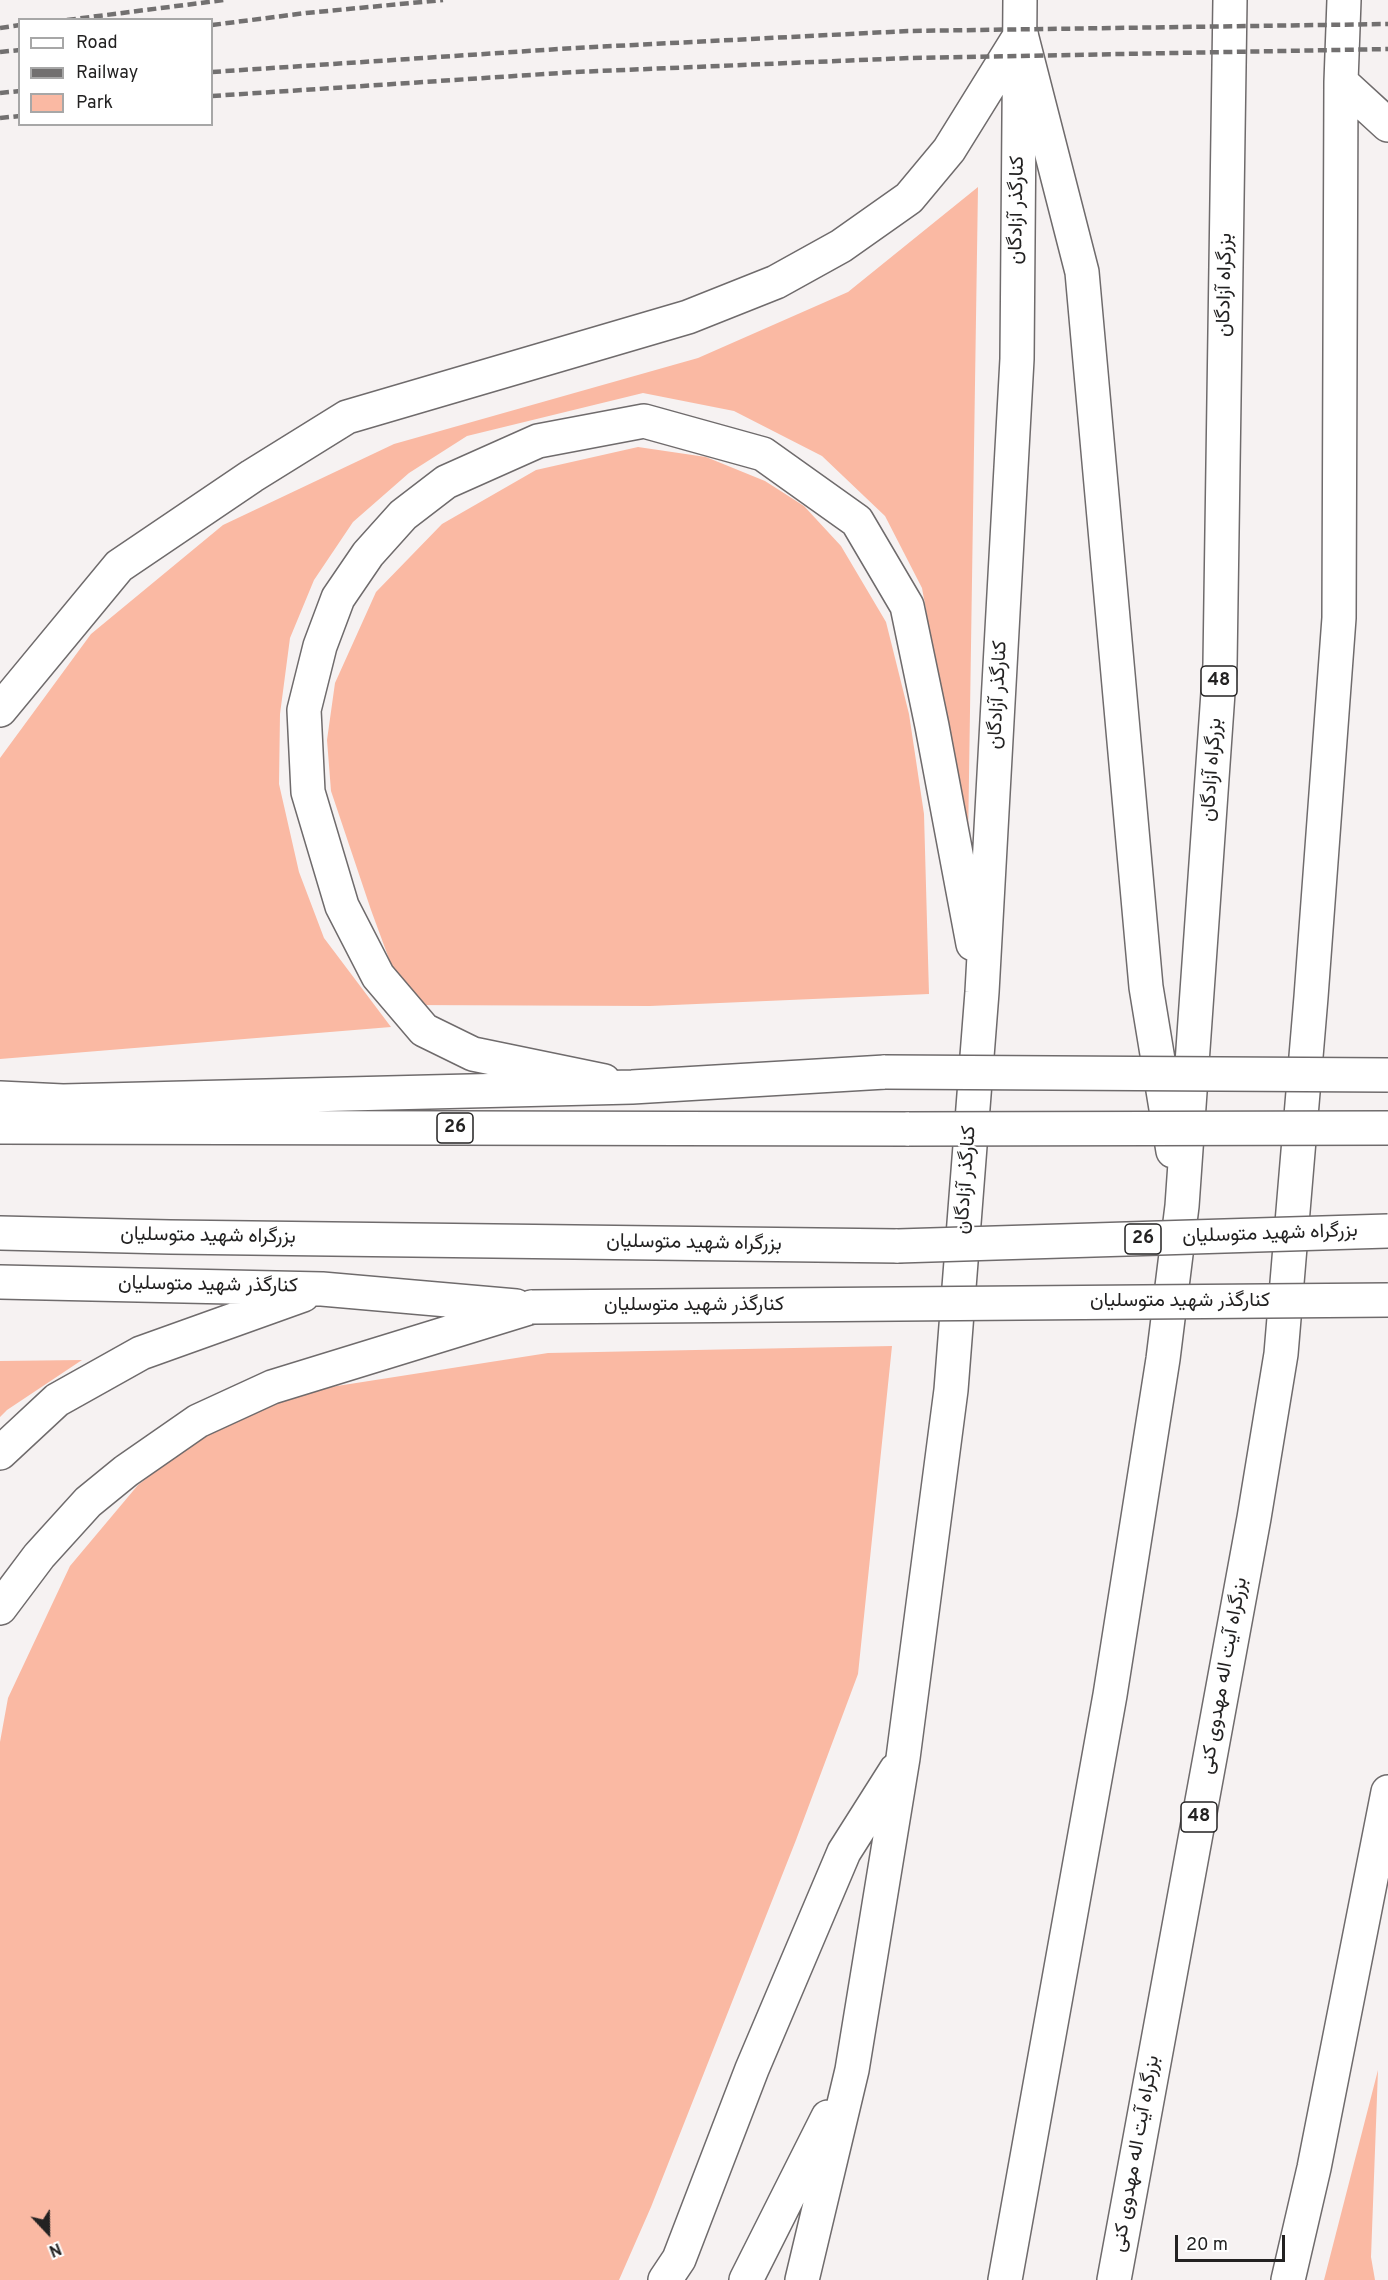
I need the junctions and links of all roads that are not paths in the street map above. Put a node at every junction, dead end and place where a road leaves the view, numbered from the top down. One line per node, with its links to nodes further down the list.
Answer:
1 (1020, 0): 4 (main road, کنارگذر آزادگان)
2 (1230, 0): 14 (main road, بزرگراه آزادگان / 48)
3 (1344, 0): 5 (main road, 48)
4 (1021, 34): 7 (main road); 8 (main road, کنارگذر آزادگان); 14 (main road)
5 (1341, 82): 6 (main road); 30 (main road, بزرگراه آیت اله مهدوی کنی / 48)
6 (1388, 125)
7 (0, 710)
8 (982, 992): 10 (main road); 23 (main road, کنارگذر آزادگان)
9 (1388, 1075): 10 (main road, bridge)
10 (632, 1087): 11 (main road)
11 (0, 1098)
12 (0, 1127): 13 (main road, 26, bridge)
13 (1388, 1128)
14 (1182, 1206): 29 (main road, بزرگراه آزادگان / 48)
15 (1388, 1231): 16 (main road, بزرگراه شهید متوسلیان / 26, bridge)
16 (0, 1233)
17 (0, 1282): 18 (main road, کنارگذر شهید متوسلیان)
18 (322, 1289): 20 (main road, کنارگذر شهید متوسلیان); 21 (main road)
19 (1388, 1300): 20 (main road, کنارگذر شهید متوسلیان, bridge)
20 (532, 1307): 22 (main road)
21 (0, 1453)
22 (0, 1608)
23 (903, 1758): 25 (main road); 26 (main road)
24 (1388, 1792): 31 (main road)
25 (852, 2070): 27 (main road); 28 (main road)
26 (665, 2280)
27 (746, 2280)
28 (802, 2280)
29 (1005, 2280)
30 (1114, 2280)
31 (1288, 2280)

